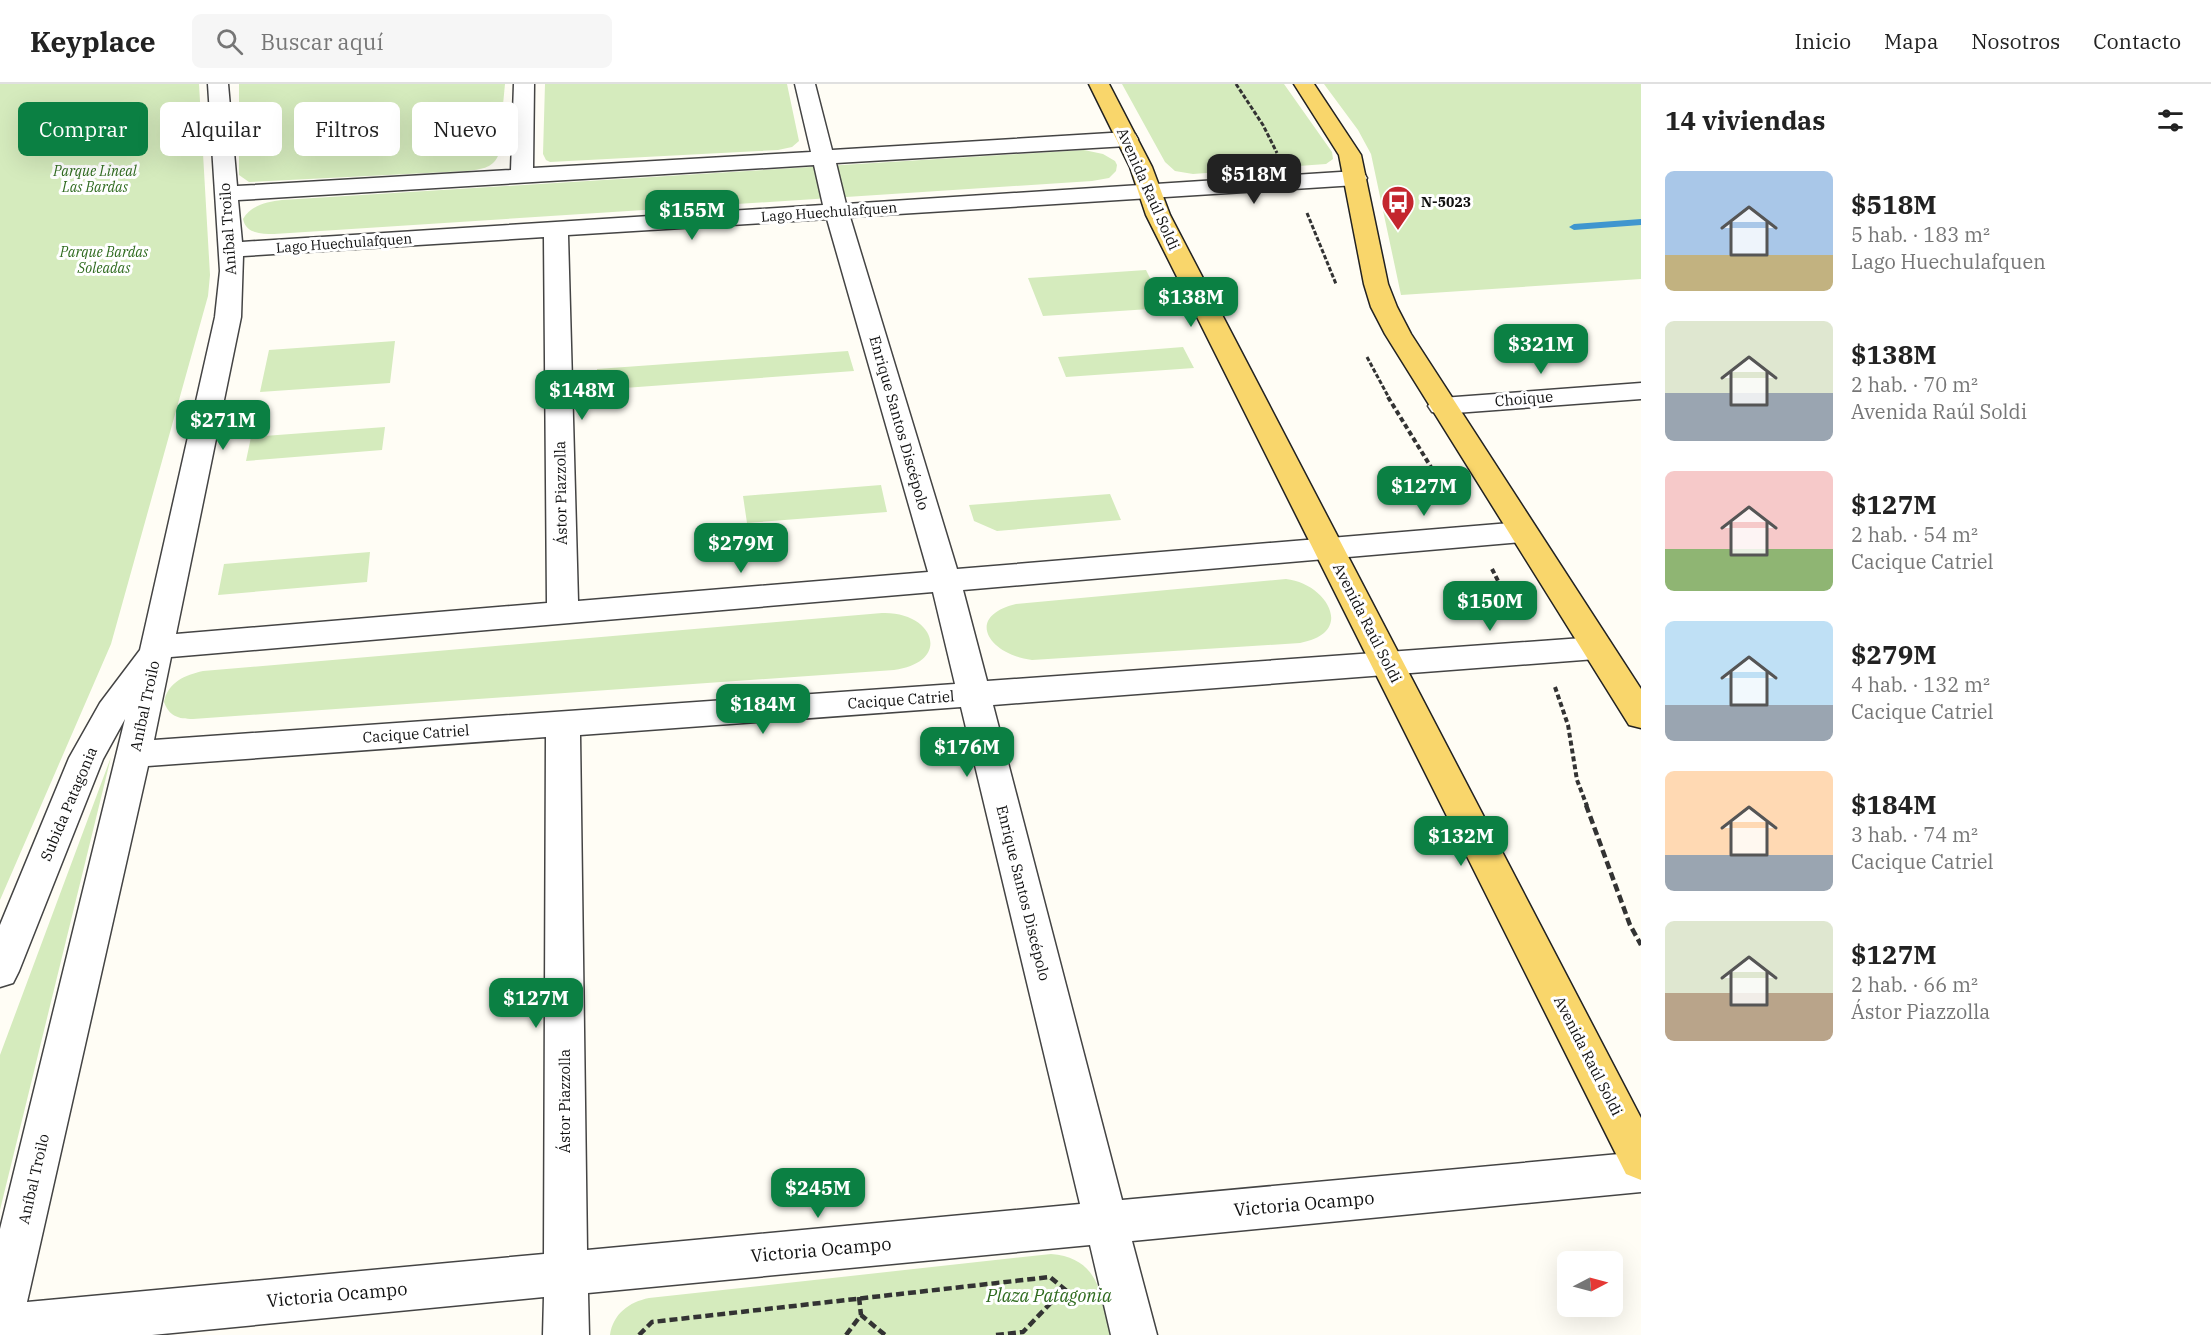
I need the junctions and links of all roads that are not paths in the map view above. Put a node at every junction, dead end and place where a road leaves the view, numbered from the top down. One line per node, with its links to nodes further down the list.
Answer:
1 (218, 84): 11 (street, Aníbal Troilo)
2 (525, 84): 8 (street)
3 (805, 84): 7 (street)
4 (1099, 84): 6 (main road, Avenida Raúl Soldi)
5 (1304, 84): 9 (main road)
6 (1127, 139): 7 (street); 10 (main road, Avenida Raúl Soldi)
7 (823, 158): 8 (street); 12 (street, Enrique Santos Discépolo)
8 (522, 176): 11 (street)
9 (1356, 178): 10 (street, Lago Huechulafquen); 16 (main road)
10 (1150, 192): 12 (street, Lago Huechulafquen); 18 (main road, Avenida Raúl Soldi)
11 (226, 194): 14 (street, Aníbal Troilo)
12 (836, 211): 13 (street, Lago Huechulafquen); 19 (street, Enrique Santos Discépolo)
13 (556, 230): 14 (street, Lago Huechulafquen); 20 (street, Ástor Piazzolla)
14 (231, 250): 21 (street, Aníbal Troilo)
15 (1641, 391): 16 (street, Choique)
16 (1442, 406): 17 (main road)
17 (1522, 532): 18 (street); 22 (main road)
18 (1329, 550): 19 (street); 23 (main road, Avenida Raúl Soldi)
19 (946, 582): 20 (street); 24 (street, Enrique Santos Discépolo)
20 (563, 613): 21 (street)
21 (157, 647): 27 (street, Aníbal Troilo); 28 (street, Subida Patagonia)
22 (1596, 648): 23 (street, Cacique Catriel); 25 (main road)
23 (1388, 666): 24 (street, Cacique Catriel); 29 (main road, Avenida Raúl Soldi)
24 (974, 695): 26 (street, Cacique Catriel); 31 (street, Enrique Santos Discépolo)
25 (1641, 716)
26 (563, 724): 27 (street, Cacique Catriel); 32 (street, Ástor Piazzolla)
27 (135, 754): 33 (street, Aníbal Troilo)
28 (0, 971)
29 (1641, 1160)
30 (1641, 1172): 31 (street, Victoria Ocampo)
31 (1106, 1223): 32 (street, Victoria Ocampo); 36 (street, Enrique Santos Discépolo)
32 (566, 1274): 34 (street, Victoria Ocampo); 35 (street, Ástor Piazzolla)
33 (0, 1320)
34 (0, 1327)
35 (567, 1335)
36 (1134, 1335)

